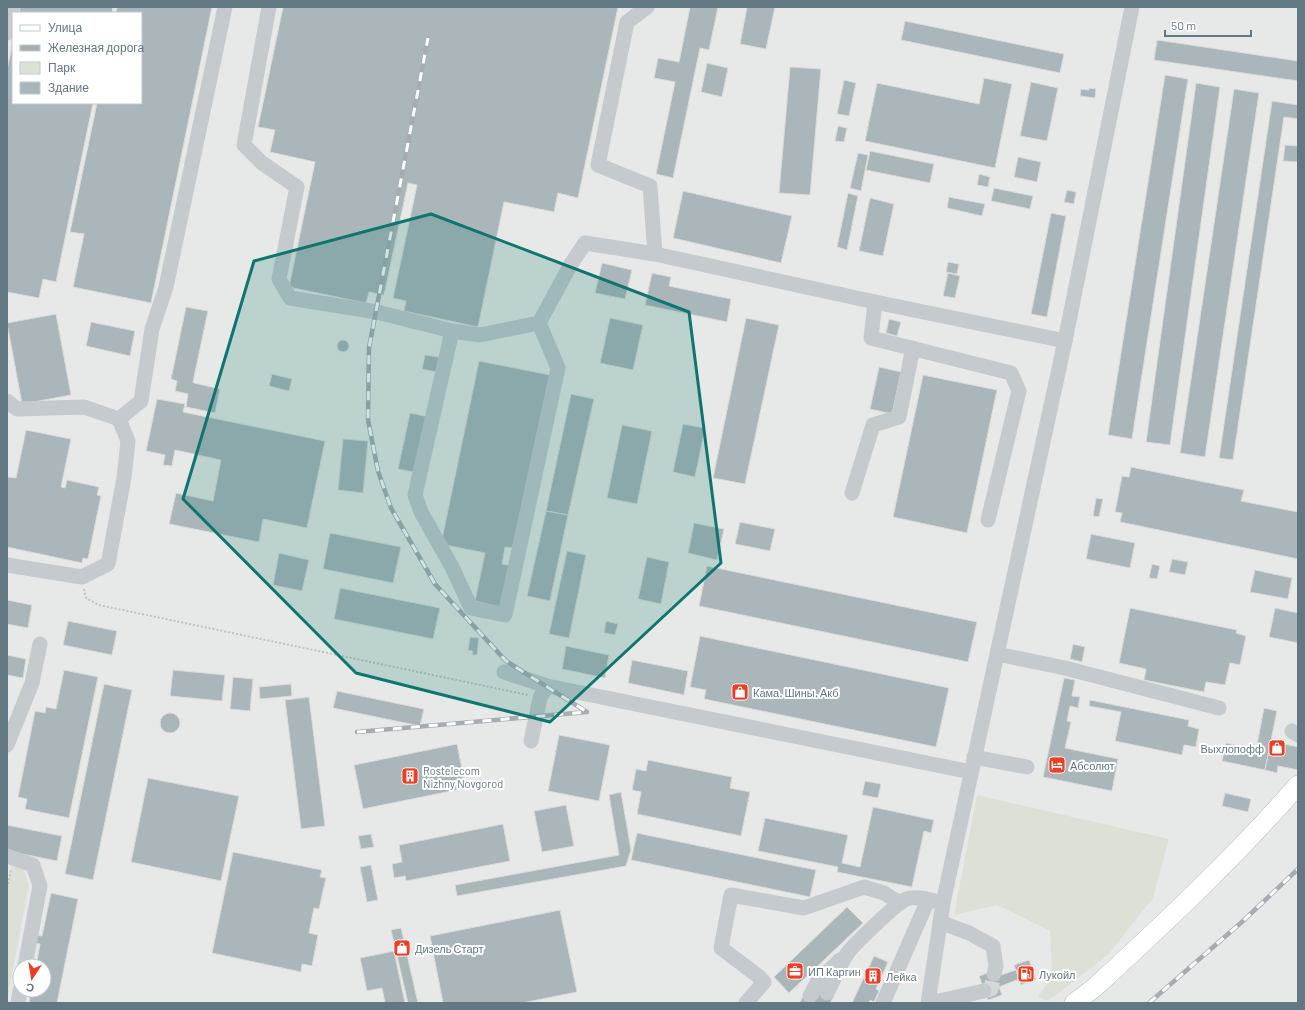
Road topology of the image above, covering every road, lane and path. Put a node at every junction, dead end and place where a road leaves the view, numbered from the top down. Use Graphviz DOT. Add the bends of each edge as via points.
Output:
graph roads {
  1 [pos="12,7"];
  2 [pos="225,7"];
  3 [pos="269,7"];
  4 [pos="647,7"];
  5 [pos="1132,7"];
  6 [pos="7,33"];
  7 [pos="655,254"];
  8 [pos="875,302"];
  9 [pos="539,323"];
  10 [pos="452,331"];
  11 [pos="1064,341"];
  12 [pos="913,348"];
  13 [pos="7,401"];
  14 [pos="119,419"];
  15 [pos="852,492"];
  16 [pos="988,520"];
  17 [pos="7,565"];
  18 [pos="82,577"];
  19 [pos="40,644"];
  20 [pos="997,654"];
  21 [pos="504,672"];
  22 [pos="544,692"];
  23 [pos="1219,708"];
  24 [pos="531,741"];
  25 [pos="7,745"];
  26 [pos="974,757"];
  27 [pos="1027,767"];
  28 [pos="971,772"];
  29 [pos="1298,785"];
  30 [pos="10,857"];
  31 [pos="7,888"];
  32 [pos="928,900"];
  33 [pos="900,903"];
  34 [pos="943,903"];
  35 [pos="940,922"];
  36 [pos="848,953"];
  37 [pos="26,958"];
  38 [pos="994,974"];
  39 [pos="984,990"];
  40 [pos="827,993"];
  41 [pos="810,996"];
  42 [pos="746,1003"];
  43 [pos="883,1003"];
  44 [pos="929,1003"];
  45 [pos="1074,1003"];
  1 -- 6 [label="street"];
  2 -- 14 [label="street" via="166,287 152,329 141,400"];
  3 -- 10 [label="street" via="244,145 262,163 297,187 279,279 290,298 377,312"];
  4 -- 7 [label="street" via="627,22 598,165 650,186"];
  5 -- 11 [label="street"];
  7 -- 8 [label="street"];
  7 -- 9 [label="street" via="585,243"];
  8 -- 11 [label="street"];
  8 -- 12 [label="street" via="871,338"];
  9 -- 10 [label="street" via="480,335"];
  9 -- 10 [label="street" via="558,368 505,615 471,608 452,567 421,512 415,494"];
  11 -- 20 [label="street"];
  12 -- 15 [label="street" via="899,417 873,425"];
  12 -- 16 [label="street" via="1011,373 1018,391"];
  13 -- 14 [label="street" via="17,409 84,408"];
  14 -- 18 [label="street" via="128,441 108,564"];
  17 -- 18 [label="street"];
  18 -- 22 [label="path" via="86,598 99,604"];
  19 -- 25 [label="street" via="32,683"];
  20 -- 23 [label="street" via="1065,668"];
  20 -- 26 [label="street"];
  21 -- 22 [label="street"];
  22 -- 24 [label="street"];
  22 -- 28 [label="street"];
  26 -- 27 [label="street"];
  26 -- 28 [label="street"];
  28 -- 34 [label="street"];
  29 -- 45 [label="main road" via="1204,884 1094,988"];
  30 -- 31 [label="path"];
  30 -- 37 [label="street" via="33,865 40,886"];
  32 -- 33 [label="street" via="907,899"];
  32 -- 34 [label="street"];
  32 -- 43 [label="street"];
  33 -- 36 [label="street"];
  33 -- 42 [label="street" via="884,893 864,887 804,908 731,895 721,948 764,982"];
  34 -- 35 [label="street"];
  35 -- 38 [label="street" via="993,946 996,966"];
  35 -- 44 [label="street"];
  36 -- 40 [label="street"];
  36 -- 41 [label="street" via="818,980"];
  39 -- 44 [label="street"];
}
